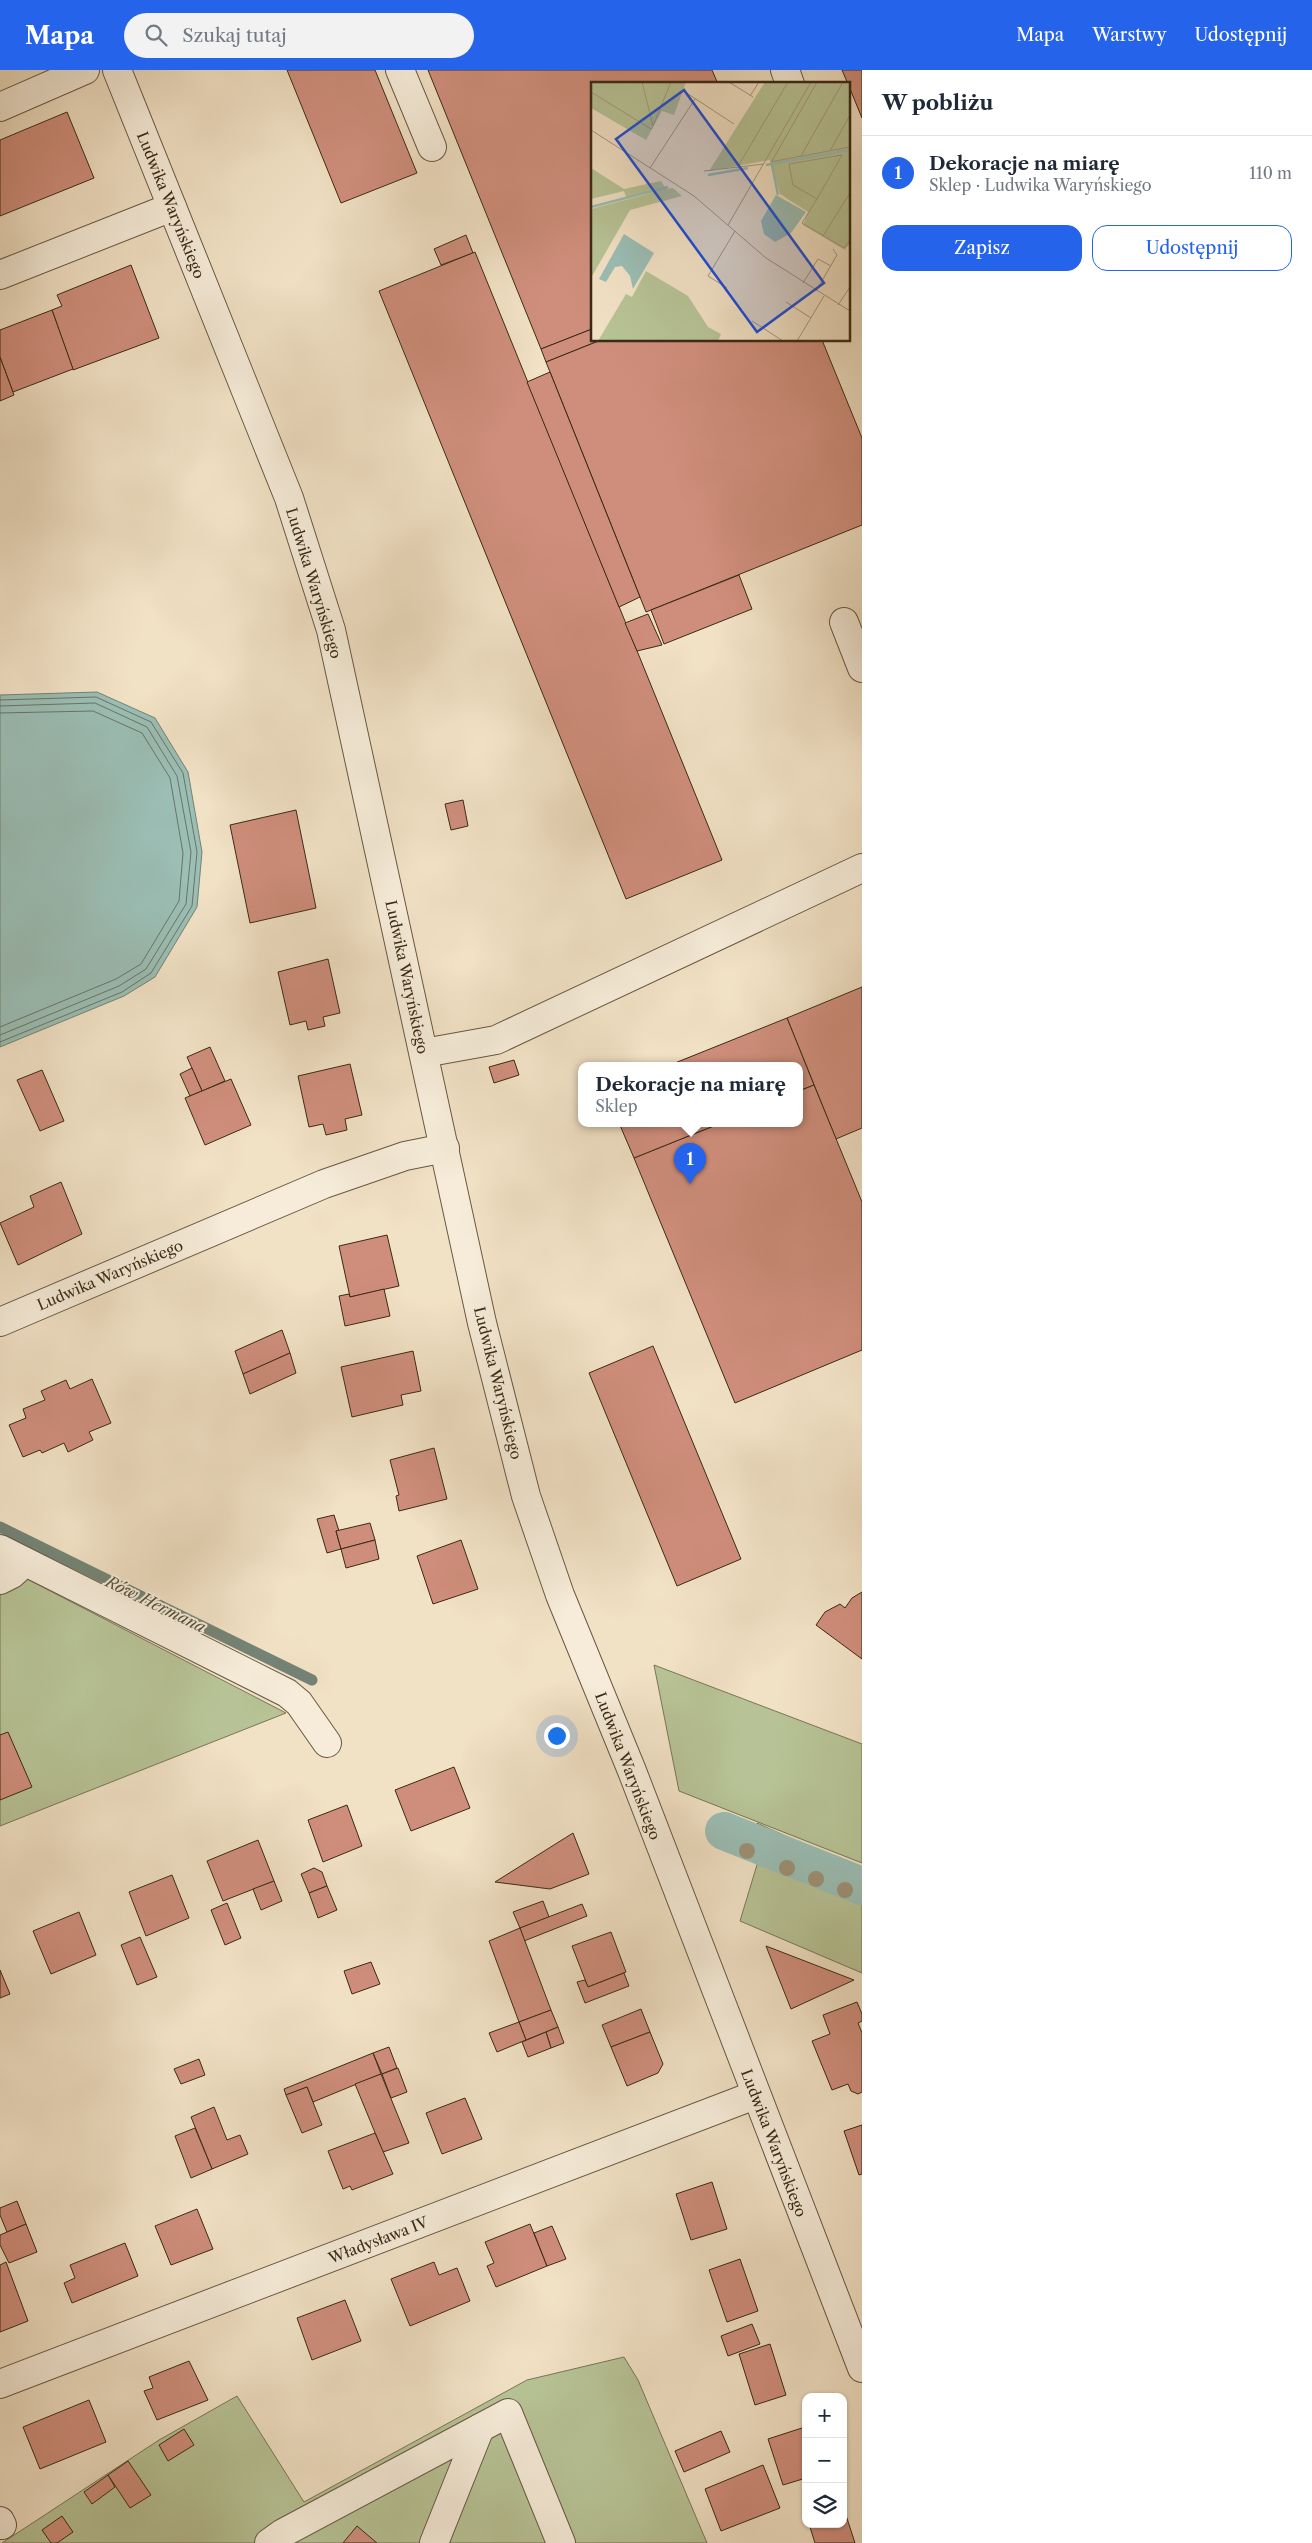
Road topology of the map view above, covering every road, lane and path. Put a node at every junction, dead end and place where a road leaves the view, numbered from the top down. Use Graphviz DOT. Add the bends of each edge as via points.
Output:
graph roads {
  1 [pos="85,70"];
  2 [pos="117,70"];
  3 [pos="400,70"];
  4 [pos="785,70"];
  5 [pos="789,82"];
  6 [pos="0,107"];
  7 [pos="432,147"];
  8 [pos="172,207"];
  9 [pos="0,275"];
  10 [pos="844,622"];
  11 [pos="862,668"];
  12 [pos="862,868"];
  13 [pos="424,1053"];
  14 [pos="445,1148"];
  15 [pos="0,1322"];
  16 [pos="0,1549"];
  17 [pos="25,1562"];
  18 [pos="0,1580"];
  19 [pos="327,1743"];
  20 [pos="755,2095"];
  21 [pos="862,2368"];
  22 [pos="0,2384"];
  23 [pos="480,2428"];
  24 [pos="269,2543"];
  25 [pos="434,2543"];
  26 [pos="561,2543"];
  1 -- 6 [label="street"];
  2 -- 8 [label="street, Ludwika Waryńskiego"];
  3 -- 7 [label="street"];
  4 -- 5 [label="street"];
  8 -- 9 [label="street"];
  8 -- 13 [label="street, Ludwika Waryńskiego" via="289,498 331,630"];
  10 -- 11 [label="street"];
  12 -- 13 [label="street" via="496,1040"];
  13 -- 14 [label="street, Ludwika Waryńskiego"];
  14 -- 15 [label="street, Ludwika Waryńskiego" via="405,1156 324,1184"];
  14 -- 20 [label="street, Ludwika Waryńskiego" via="482,1323 526,1496 560,1595 632,1771"];
  16 -- 17 [label="street"];
  17 -- 18 [label="street"];
  17 -- 19 [label="street" via="287,1692 299,1703"];
  20 -- 21 [label="street, Ludwika Waryńskiego"];
  20 -- 22 [label="street, Władysława IV"];
  23 -- 24 [label="street"];
  23 -- 25 [label="street"];
  23 -- 26 [label="street" via="508,2413"];
}
